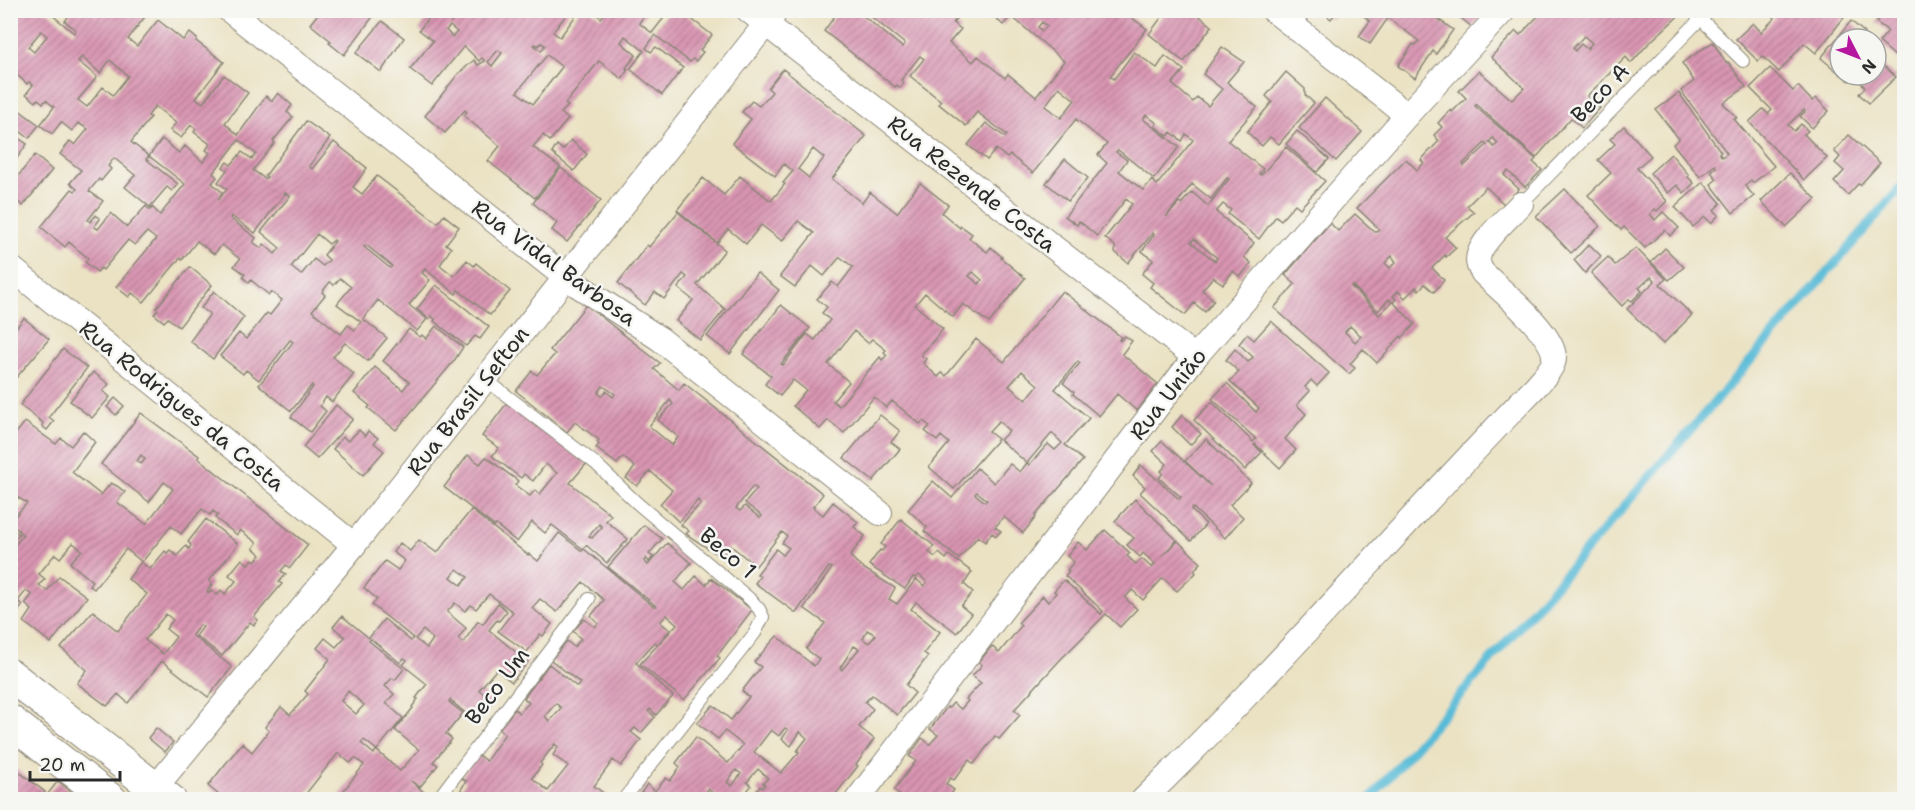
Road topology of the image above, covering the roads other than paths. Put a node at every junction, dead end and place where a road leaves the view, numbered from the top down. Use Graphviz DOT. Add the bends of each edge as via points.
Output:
graph roads {
  1 [pos="229,10"];
  2 [pos="1273,10"];
  3 [pos="1504,10"];
  4 [pos="764,15"];
  5 [pos="1705,15"];
  6 [pos="1743,62"];
  7 [pos="1407,115"];
  8 [pos="1521,204"];
  9 [pos="10,267"];
  10 [pos="565,277"];
  11 [pos="1196,357"];
  12 [pos="485,379"];
  13 [pos="880,513"];
  14 [pos="354,545"];
  15 [pos="589,599"];
  16 [pos="10,675"];
  17 [pos="10,721"];
  18 [pos="162,794"];
  19 [pos="111,800"];
  20 [pos="438,800"];
  21 [pos="623,800"];
  22 [pos="857,800"];
  23 [pos="1143,800"];
  1 -- 10 [label="street, Rua Vidal Barbosa"];
  2 -- 7 [label="street"];
  3 -- 7 [label="street, Rua União"];
  4 -- 10 [label="street, Rua Brasil Sefton"];
  4 -- 11 [label="street, Rua Rezende Costa"];
  5 -- 6 [label="lane"];
  5 -- 8 [label="lane, Beco A"];
  7 -- 11 [label="street, Rua União"];
  8 -- 23 [label="street" via="1485,243 1479,252 1478,266 1551,343 1554,359 1548,371 1326,613"];
  9 -- 14 [label="street, Rua Rodrigues da Costa"];
  10 -- 12 [label="street, Rua Brasil Sefton"];
  10 -- 13 [label="street, Rua Vidal Barbosa" via="660,339"];
  11 -- 22 [label="street, Rua União"];
  12 -- 14 [label="street, Rua Brasil Sefton"];
  12 -- 21 [label="lane, Beco 1" via="595,463 751,600 763,617 755,633"];
  14 -- 18 [label="street, Rua Brasil Sefton"];
  15 -- 20 [label="lane, Beco Um"];
  16 -- 18 [label="street"];
  17 -- 19 [label="street"];
}
